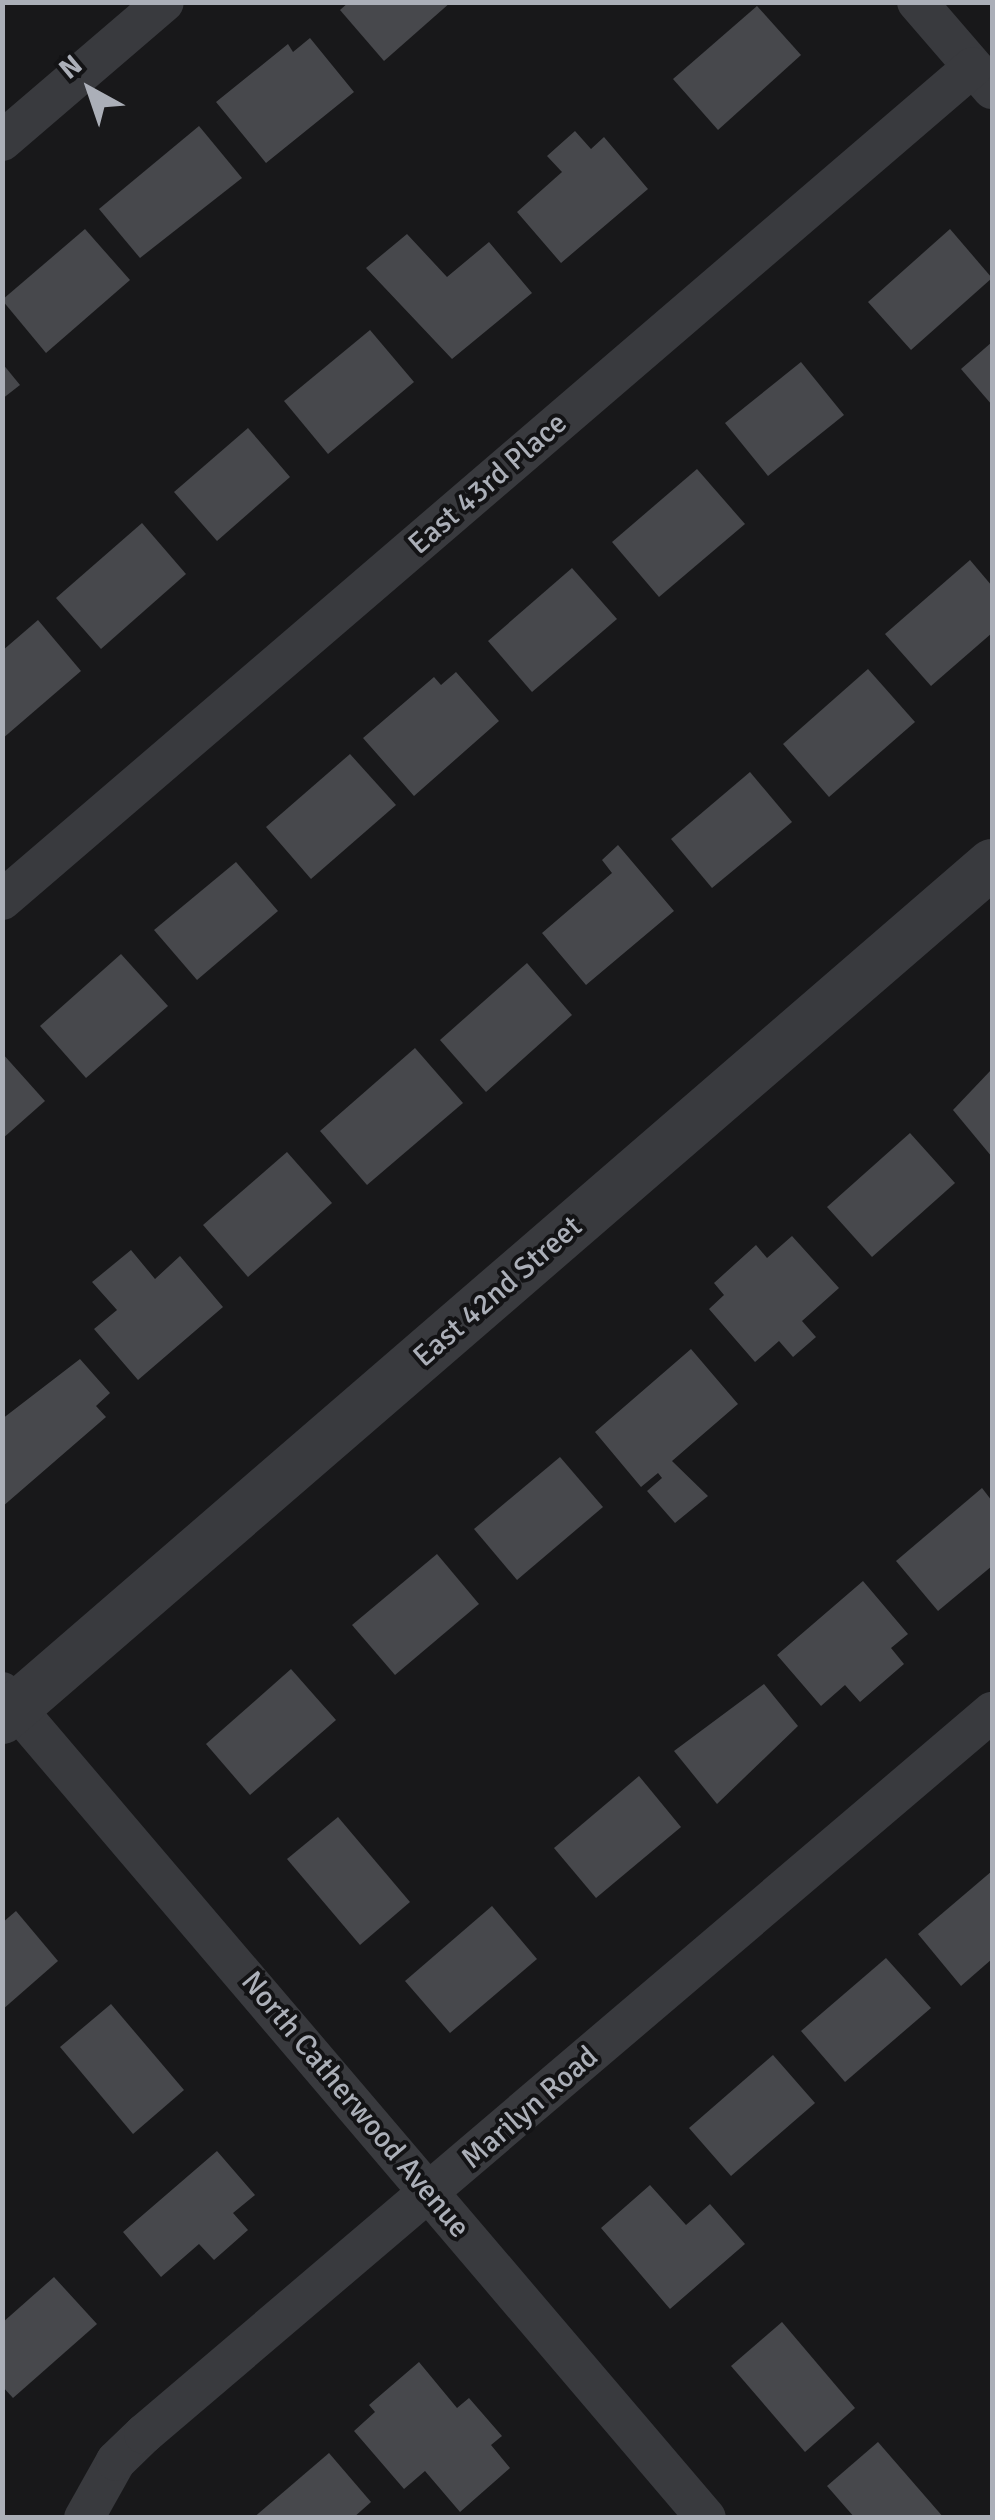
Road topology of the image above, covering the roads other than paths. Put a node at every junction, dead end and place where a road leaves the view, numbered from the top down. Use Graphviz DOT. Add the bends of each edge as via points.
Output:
graph roads {
  1 [pos="164,2"];
  2 [pos="917,2"];
  3 [pos="983,78"];
  4 [pos="2,141"];
  5 [pos="992,864"];
  6 [pos="2,900"];
  7 [pos="7,1706"];
  8 [pos="992,1712"];
  9 [pos="430,2193"];
  10 [pos="84,2518"];
  11 [pos="706,2518"];
  1 -- 4 [label="street"];
  2 -- 3 [label="street"];
  3 -- 6 [label="street, East 43rd Place"];
  5 -- 7 [label="street, East 42nd Street"];
  7 -- 9 [label="street, North Catherwood Avenue"];
  8 -- 9 [label="street, Marilyn Road"];
  9 -- 10 [label="street, Marilyn Road" via="144,2434 116,2462"];
  9 -- 11 [label="street, North Catherwood Avenue"];
}
